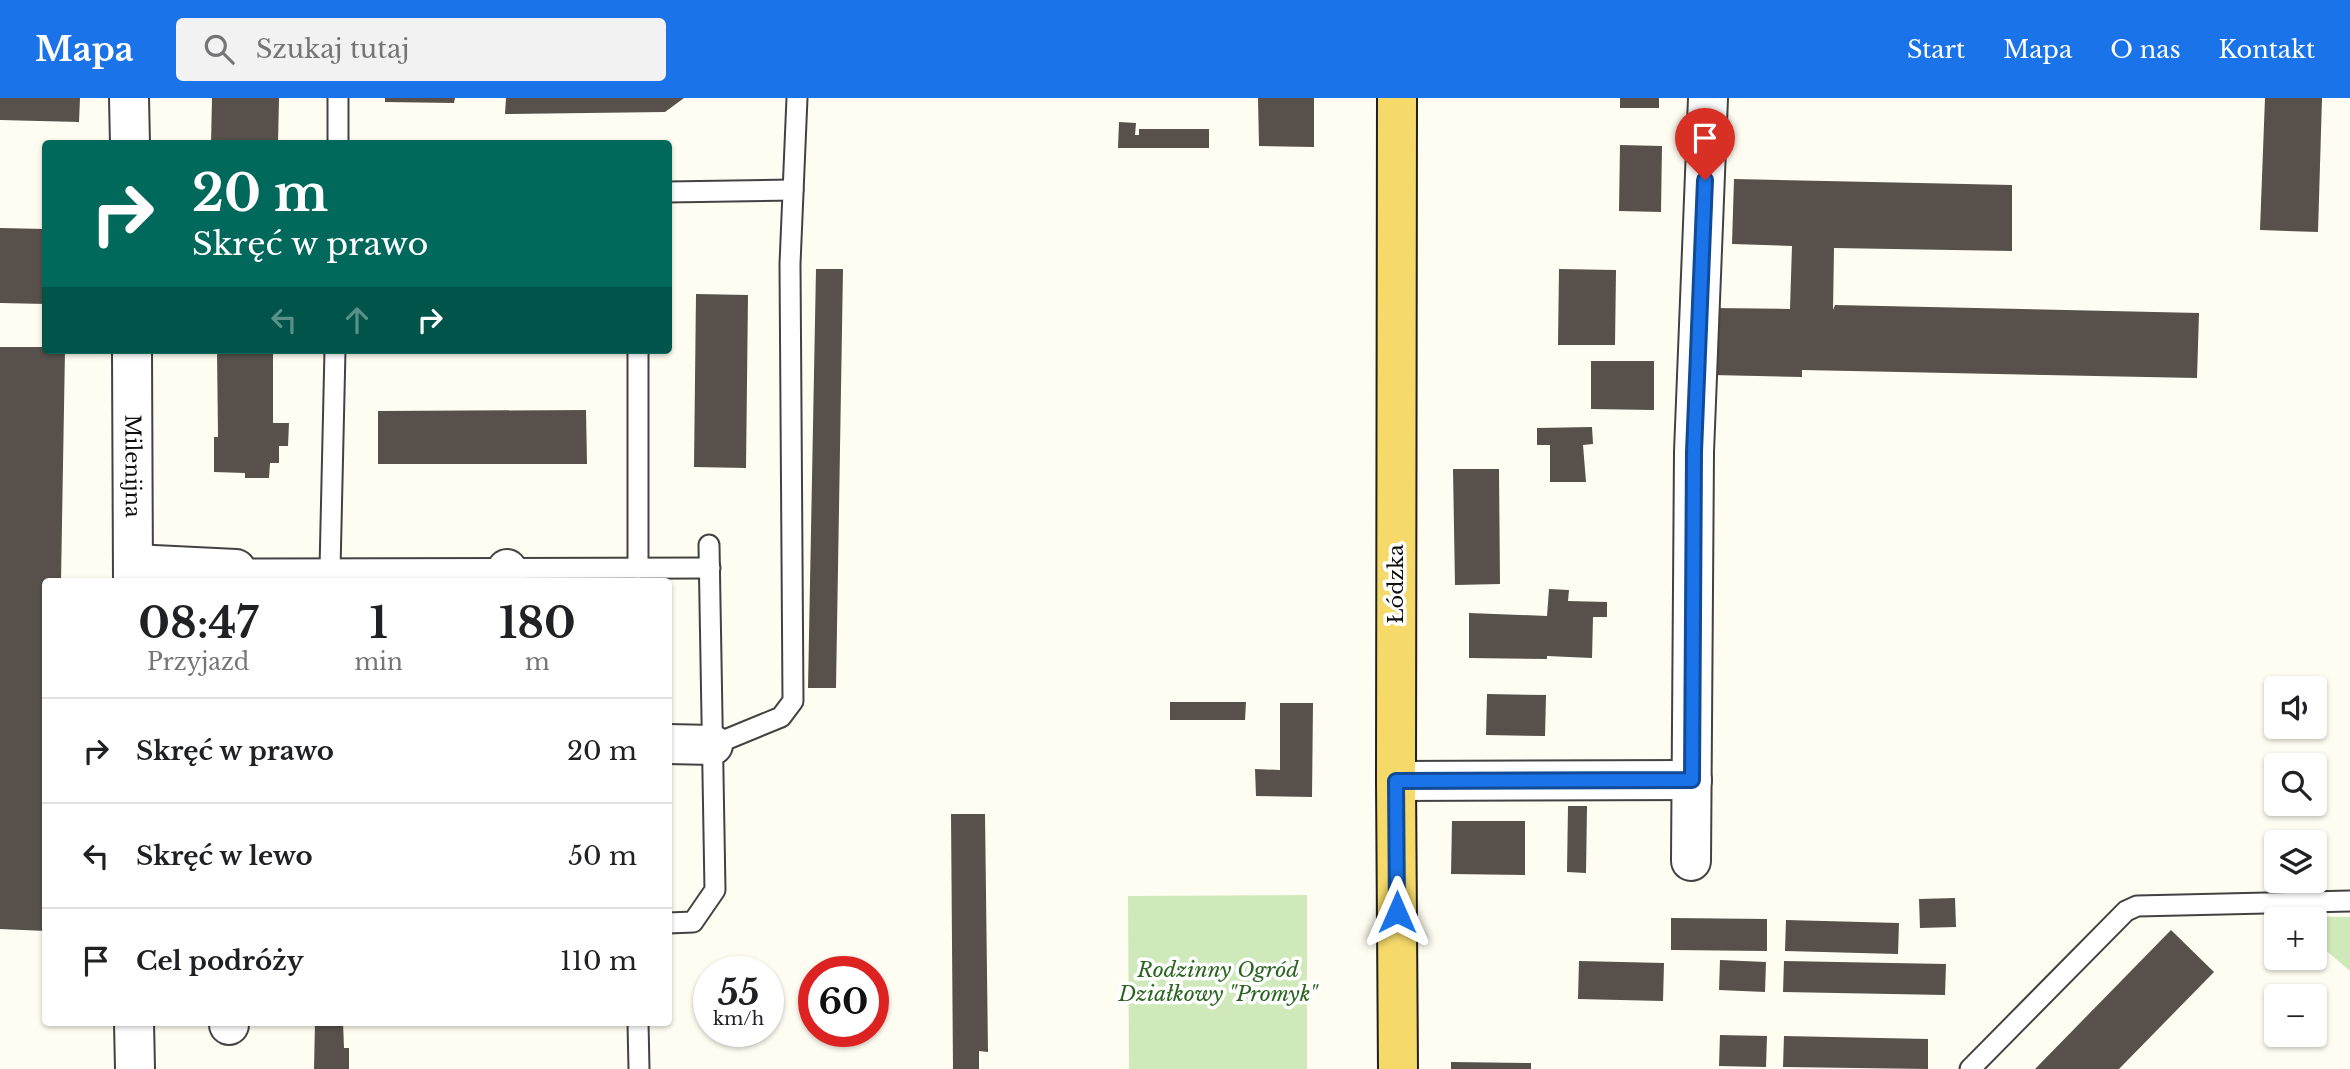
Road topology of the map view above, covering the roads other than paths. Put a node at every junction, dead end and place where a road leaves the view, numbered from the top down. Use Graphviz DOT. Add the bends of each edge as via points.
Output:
graph roads {
  1 [pos="130,98"];
  2 [pos="338,98"];
  3 [pos="797,98"];
  4 [pos="1396,98"];
  5 [pos="1708,98"];
  6 [pos="130,140"];
  7 [pos="338,140"];
  8 [pos="793,190"];
  9 [pos="672,192"];
  10 [pos="132,354"];
  11 [pos="335,354"];
  12 [pos="638,354"];
  13 [pos="709,545"];
  14 [pos="638,568"];
  15 [pos="710,568"];
  16 [pos="330,569"];
  17 [pos="133,572"];
  18 [pos="236,575"];
  19 [pos="507,575"];
  20 [pos="672,744"];
  21 [pos="713,745"];
  22 [pos="1692,780"];
  23 [pos="1396,781"];
  24 [pos="1691,861"];
  25 [pos="2350,901"];
  26 [pos="672,923"];
  27 [pos="135,1026"];
  28 [pos="638,1026"];
  29 [pos="135,1069"];
  30 [pos="639,1069"];
  31 [pos="1398,1069"];
  32 [pos="1970,1069"];
  1 -- 6 [label="street"];
  2 -- 7 [label="lane"];
  3 -- 8 [label="lane"];
  4 -- 23 [label="main road, Łódzka"];
  5 -- 22 [label="street" via="1694,452"];
  8 -- 9 [label="lane"];
  8 -- 21 [label="lane" via="793,701 781,717"];
  10 -- 17 [label="street, Milenijna"];
  11 -- 16 [label="lane"];
  12 -- 14 [label="lane"];
  13 -- 15 [label="lane"];
  14 -- 15 [label="lane"];
  14 -- 19 [label="lane"];
  15 -- 21 [label="lane"];
  16 -- 18 [label="lane"];
  16 -- 19 [label="lane"];
  17 -- 18 [label="street"];
  20 -- 21 [label="street"];
  21 -- 26 [label="lane" via="715,890 693,922"];
  22 -- 23 [label="street"];
  22 -- 24 [label="street"];
  23 -- 31 [label="main road, Łódzka"];
  25 -- 32 [label="lane" via="2137,906 2126,911"];
  27 -- 29 [label="street"];
  28 -- 30 [label="lane"];
}
